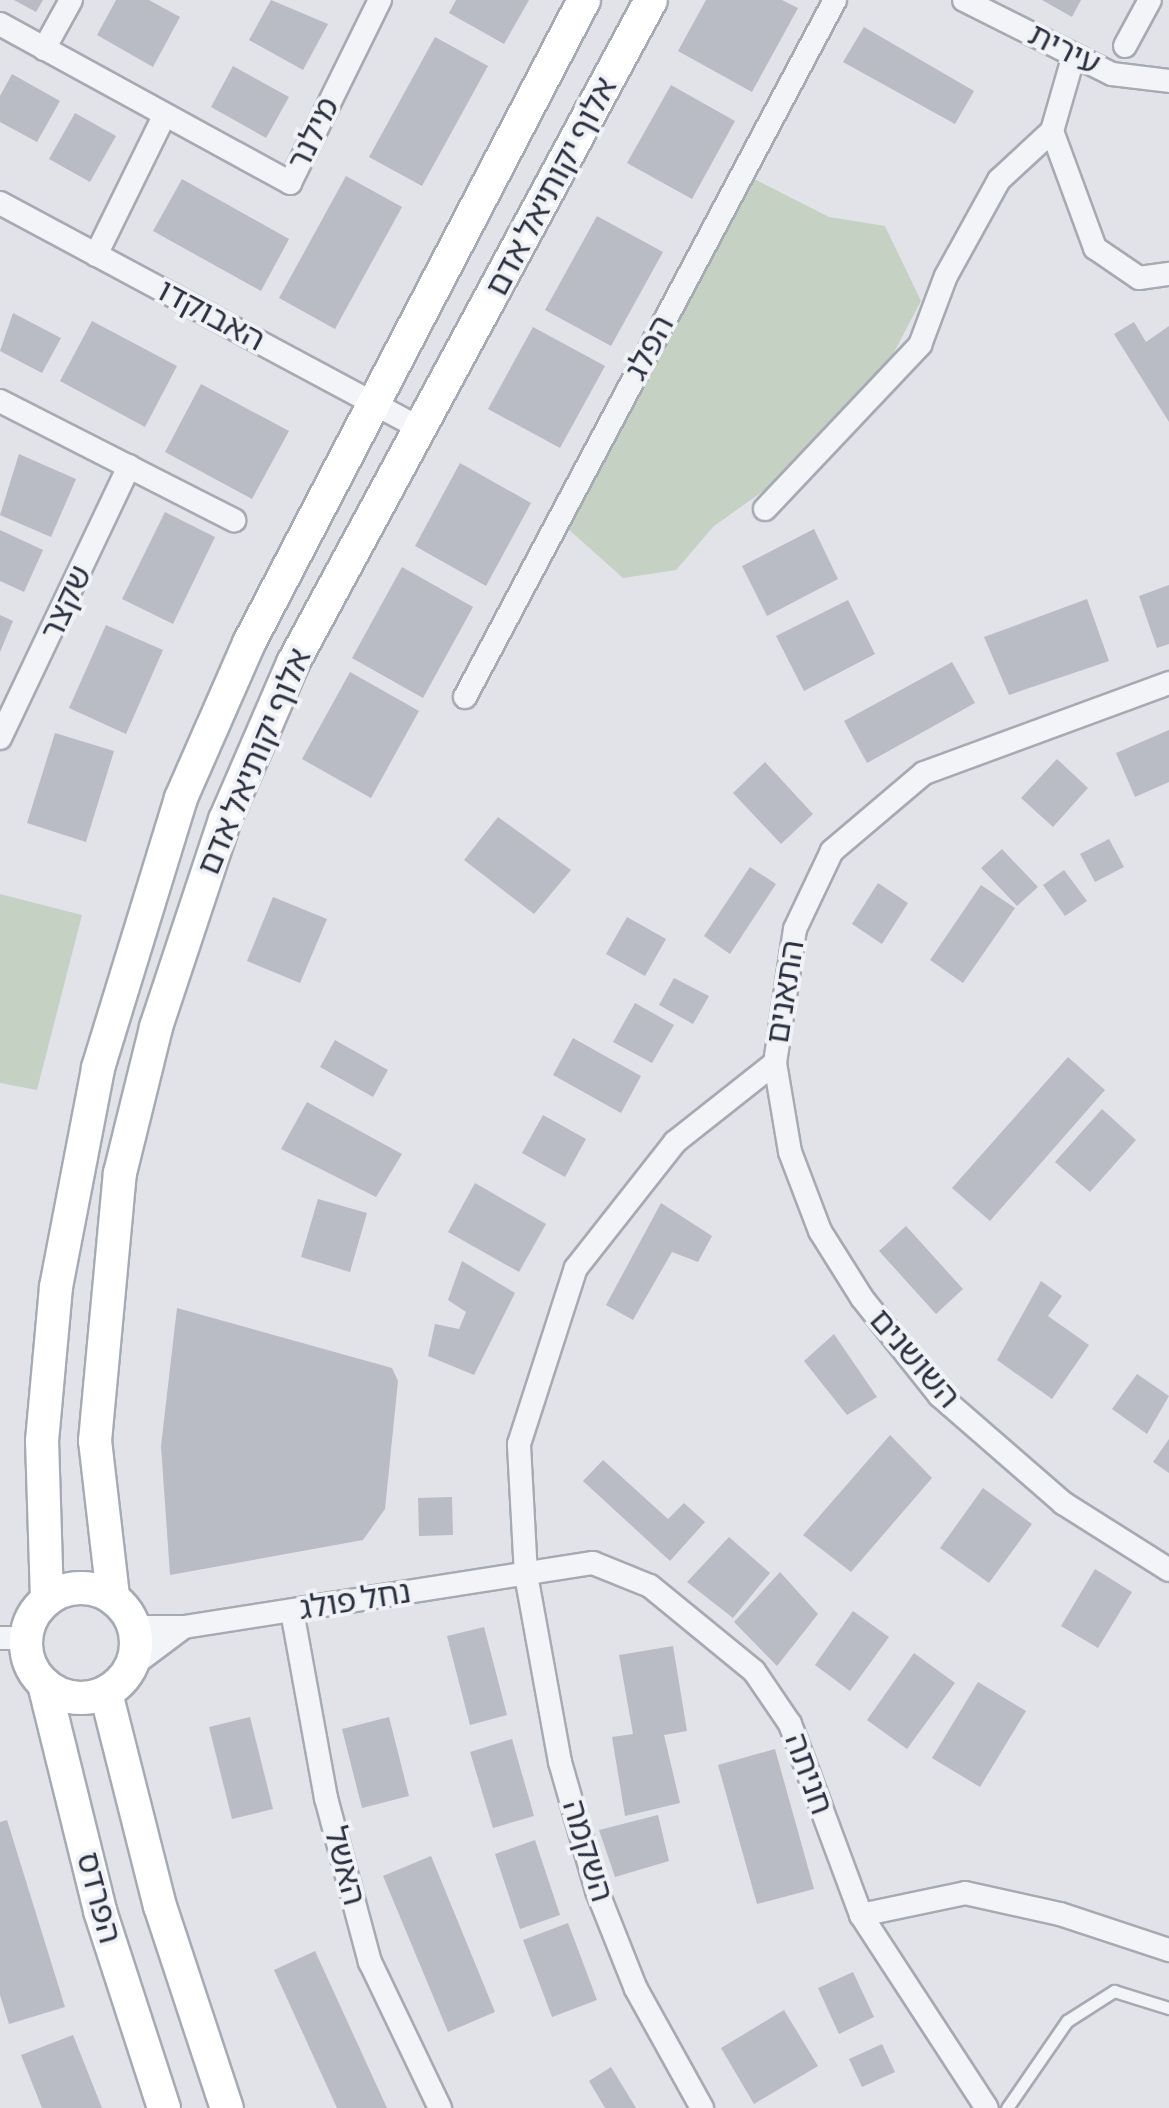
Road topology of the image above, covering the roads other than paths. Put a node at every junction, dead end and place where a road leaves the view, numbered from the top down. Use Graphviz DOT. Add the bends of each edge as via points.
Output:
graph roads {
  1 [pos="71,0"];
  2 [pos="380,0"];
  3 [pos="584,0"];
  4 [pos="651,0"];
  5 [pos="835,0"];
  6 [pos="964,0"];
  7 [pos="1150,0"];
  8 [pos="0,24"];
  9 [pos="1125,46"];
  10 [pos="44,49"];
  11 [pos="1074,55"];
  12 [pos="1169,81"];
  13 [pos="164,116"];
  14 [pos="1052,131"];
  15 [pos="0,203"];
  16 [pos="96,255"];
  17 [pos="1169,274"];
  18 [pos="0,401"];
  19 [pos="374,403"];
  20 [pos="423,430"];
  21 [pos="129,466"];
  22 [pos="765,509"];
  23 [pos="234,520"];
  24 [pos="1169,683"];
  25 [pos="465,697"];
  26 [pos="0,738"];
  27 [pos="775,1063"];
  28 [pos="1169,1570"];
  29 [pos="526,1575"];
  30 [pos="113,1596"];
  31 [pos="47,1599"];
  32 [pos="292,1611"];
  33 [pos="135,1627"];
  34 [pos="184,1627"];
  35 [pos="13,1638"];
  36 [pos="132,1666"];
  37 [pos="44,1684"];
  38 [pos="106,1693"];
  39 [pos="861,1915"];
  40 [pos="1169,1950"];
  41 [pos="1169,2008"];
  42 [pos="164,2108"];
  43 [pos="227,2108"];
  44 [pos="440,2108"];
  45 [pos="702,2108"];
  46 [pos="987,2108"];
  47 [pos="1007,2108"];
  1 -- 10 [label="street"];
  2 -- 13 [label="street, מילנר" via="290,183"];
  3 -- 19 [label="street, אלוף יקותיאל אדם"];
  4 -- 20 [label="street, אלוף יקותיאל אדם"];
  5 -- 25 [label="street, הפלג"];
  6 -- 11 [label="street, עירית"];
  7 -- 9 [label="street"];
  8 -- 10 [label="street, מילנר"];
  10 -- 13 [label="street, מילנר"];
  11 -- 12 [label="street, עירית" via="1112,74"];
  11 -- 14 [label="street"];
  13 -- 16 [label="street"];
  14 -- 17 [label="street" via="1095,248 1139,278"];
  14 -- 22 [label="street" via="999,180 946,276 920,345"];
  15 -- 16 [label="street, האבוקדו"];
  16 -- 19 [label="street, האבוקדו"];
  18 -- 21 [label="street"];
  19 -- 20 [label="street, האבוקדו"];
  19 -- 31 [label="street, אלוף יקותיאל אדם" via="249,643 181,798 113,1011 56,1287 42,1441"];
  20 -- 30 [label="street, אלוף יקותיאל אדם" via="293,663 225,820 156,1027 120,1173 104,1295 95,1441"];
  21 -- 23 [label="street"];
  21 -- 26 [label="street, שקצר"];
  24 -- 27 [label="street, התאנים" via="924,773 832,851 795,929"];
  27 -- 28 [label="street, השושנים" via="790,1152 820,1231 862,1298 940,1396 1063,1503"];
  27 -- 29 [label="street, התאנים" via="675,1142 576,1268 519,1444"];
  29 -- 32 [label="street, נחל פולג"];
  29 -- 39 [label="street, חניתה" via="593,1563 650,1586 754,1671 790,1724"];
  29 -- 45 [label="street, השקמה" via="560,1762 597,1891 636,1989"];
  30 -- 31 [label="street" via="88,1587"];
  30 -- 33 [label="street"];
  31 -- 35 [label="street"];
  32 -- 34 [label="street, נחל פולג"];
  32 -- 44 [label="street, האשל" via="326,1798 370,1962"];
  33 -- 34 [label="street, נחל פולג"];
  33 -- 36 [label="street"];
  34 -- 36 [label="street, נחל פולג"];
  35 -- 37 [label="street"];
  36 -- 38 [label="street"];
  37 -- 38 [label="street" via="71,1698"];
  37 -- 42 [label="street, הפרדס" via="100,1911"];
  38 -- 43 [label="street, הפרדס" via="160,1906"];
  39 -- 40 [label="street" via="965,1893 1060,1914"];
  39 -- 46 [label="street, חניתה"];
  41 -- 47 [label="lane" via="1114,1991 1067,2021"];
}
